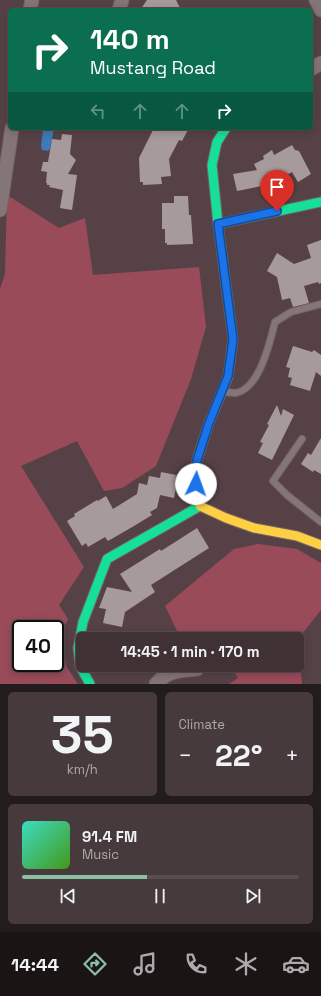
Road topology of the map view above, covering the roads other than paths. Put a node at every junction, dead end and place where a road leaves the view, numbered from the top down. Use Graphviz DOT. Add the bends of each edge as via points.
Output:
graph roads {
  1 [pos="316,0"];
  2 [pos="321,10"];
  3 [pos="12,130"];
  4 [pos="225,130"];
  5 [pos="321,202"];
  6 [pos="0,210"];
  7 [pos="218,224"];
  8 [pos="321,304"];
  9 [pos="222,392"];
  10 [pos="302,439"];
  11 [pos="200,506"];
  12 [pos="321,522"];
  13 [pos="321,545"];
  14 [pos="170,672"];
  15 [pos="90,684"];
  16 [pos="156,684"];
  1 -- 2 [label="street"];
  3 -- 6 [label="street"];
  4 -- 7 [label="street" via="217,142 212,165"];
  5 -- 7 [label="street"];
  7 -- 9 [label="street" via="233,339 228,376"];
  8 -- 9 [label="lane" via="291,312 275,322 264,363 248,387 236,393"];
  9 -- 11 [label="street" via="197,460 196,484"];
  10 -- 12 [label="lane" via="273,481"];
  11 -- 13 [label="street" via="254,528 297,536"];
  11 -- 15 [label="street" via="107,559 79,642 78,660 82,673"];
  14 -- 16 [label="street"];
}
